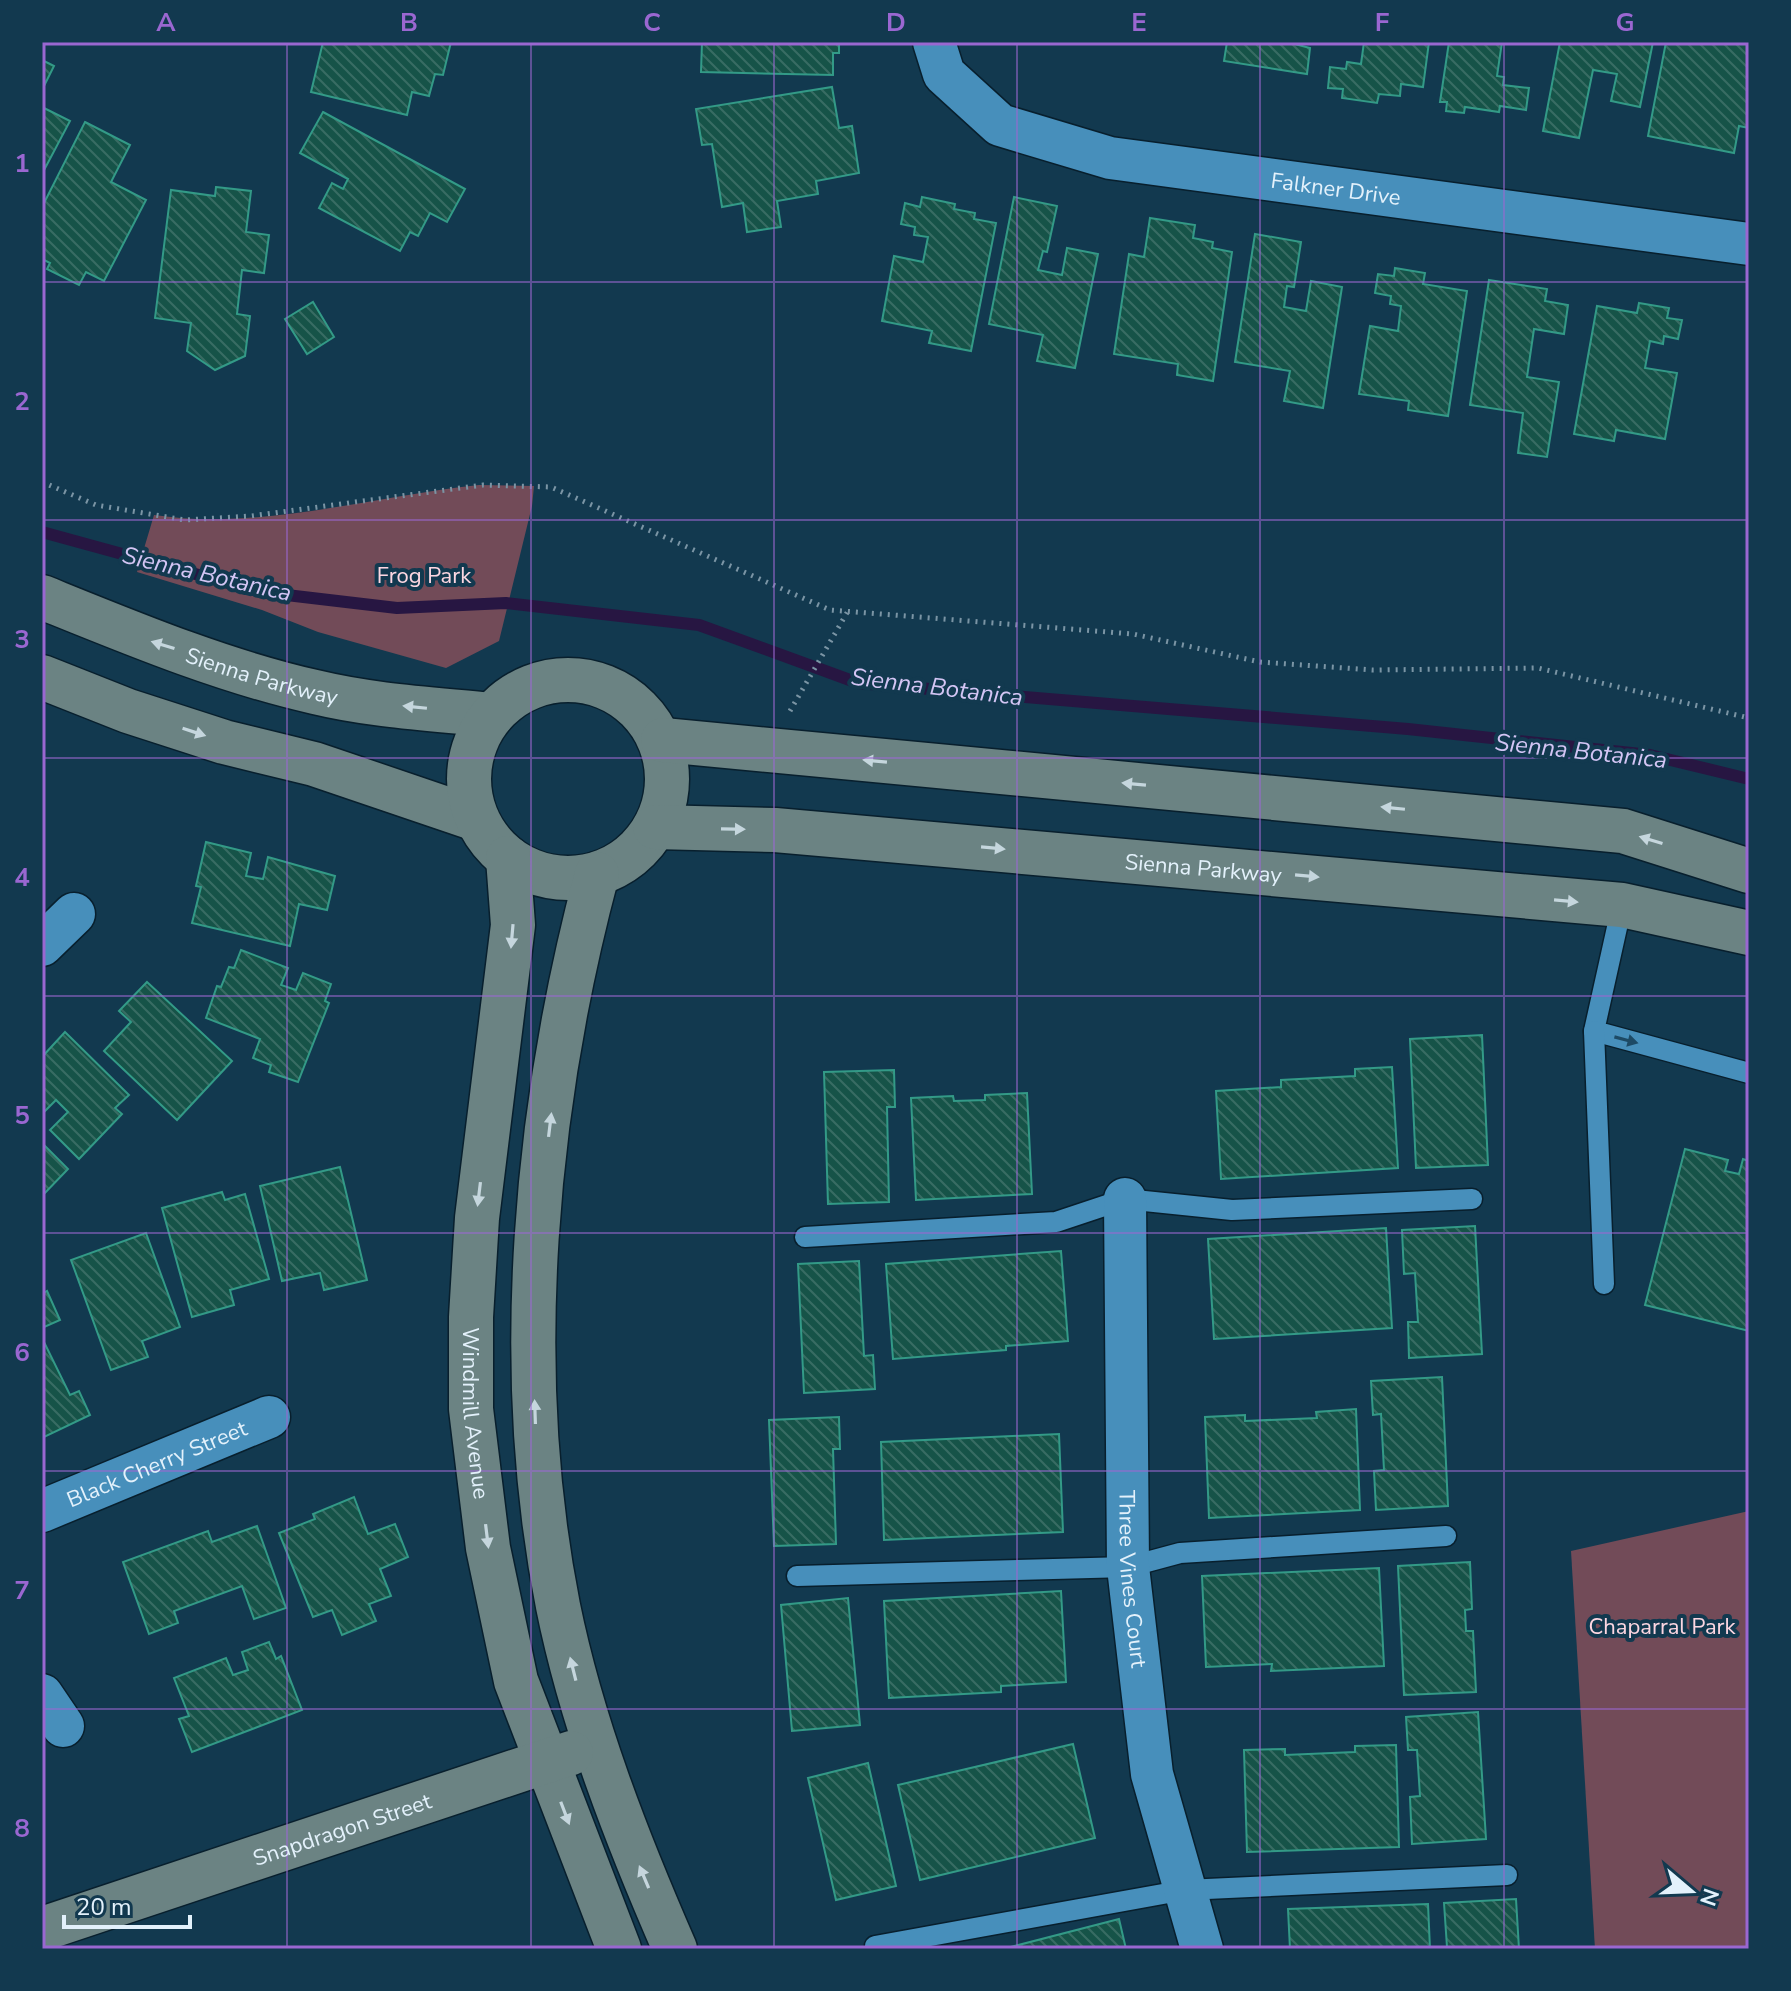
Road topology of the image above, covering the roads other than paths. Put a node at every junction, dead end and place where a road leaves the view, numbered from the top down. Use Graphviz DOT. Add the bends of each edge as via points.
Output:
graph roads {
  1 [pos="939,58"];
  2 [pos="1749,244"];
  3 [pos="42,597"];
  4 [pos="42,677"];
  5 [pos="492,715"];
  6 [pos="663,740"];
  7 [pos="476,819"];
  8 [pos="655,827"];
  9 [pos="508,858"];
  10 [pos="1737,867"];
  11 [pos="597,874"];
  12 [pos="1622,905"];
  13 [pos="74,914"];
  14 [pos="1749,933"];
  15 [pos="42,945"];
  16 [pos="1594,1031"];
  17 [pos="1749,1073"];
  18 [pos="1125,1199"];
  19 [pos="1472,1199"];
  20 [pos="805,1237"];
  21 [pos="1604,1284"];
  22 [pos="269,1417"];
  23 [pos="42,1511"];
  24 [pos="1446,1536"];
  25 [pos="1128,1567"];
  26 [pos="797,1576"];
  27 [pos="596,1744"];
  28 [pos="545,1763"];
  29 [pos="1507,1875"];
  30 [pos="1185,1890"];
  31 [pos="45,1935"];
  32 [pos="875,1946"];
  33 [pos="619,1949"];
  34 [pos="675,1949"];
  35 [pos="1202,1949"];
  1 -- 2 [label="street, Falkner Drive" via="1000,125 1110,158"];
  5 -- 3 [label="main road, Sienna Parkway, one-way" via="315,692 147,640"];
  4 -- 7 [label="main road, one-way" via="128,711 314,764"];
  5 -- 6 [label="main road" via="515,695 543,683 574,680 603,685 630,701"];
  5 -- 7 [label="main road" via="475,744 469,778"];
  6 -- 8 [label="main road" via="667,783"];
  10 -- 6 [label="main road, one-way" via="1623,831"];
  7 -- 9 [label="main road"];
  8 -- 11 [label="main road" via="622,862"];
  8 -- 12 [label="main road, Sienna Parkway, one-way" via="807,832"];
  9 -- 11 [label="main road" via="527,871 550,876"];
  9 -- 28 [label="main road, Windmill Avenue, one-way" via="513,925 477,1218 471,1409 488,1548 516,1681"];
  10 -- 12 [label="main road" via="1689,875"];
  27 -- 11 [label="main road, one-way" via="558,1607 542,1511 533,1313 565,1008"];
  12 -- 14 [label="main road, Sienna Parkway"];
  12 -- 16 [label="lane"];
  13 -- 15 [label="street"];
  16 -- 17 [label="lane, one-way"];
  16 -- 21 [label="lane"];
  18 -- 19 [label="lane" via="1232,1210"];
  18 -- 20 [label="lane" via="1056,1222"];
  18 -- 25 [label="street, Three Vines Court"];
  22 -- 23 [label="street, Black Cherry Street"];
  24 -- 25 [label="lane" via="1180,1553"];
  25 -- 26 [label="lane"];
  25 -- 30 [label="street, Three Vines Court" via="1152,1774"];
  27 -- 28 [label="main road, Snapdragon Street"];
  34 -- 27 [label="main road, one-way" via="635,1857"];
  28 -- 31 [label="main road, Snapdragon Street"];
  28 -- 33 [label="main road, Windmill Avenue, one-way"];
  29 -- 30 [label="lane"];
  30 -- 32 [label="lane"];
  30 -- 35 [label="street, Three Vines Court"];
}
